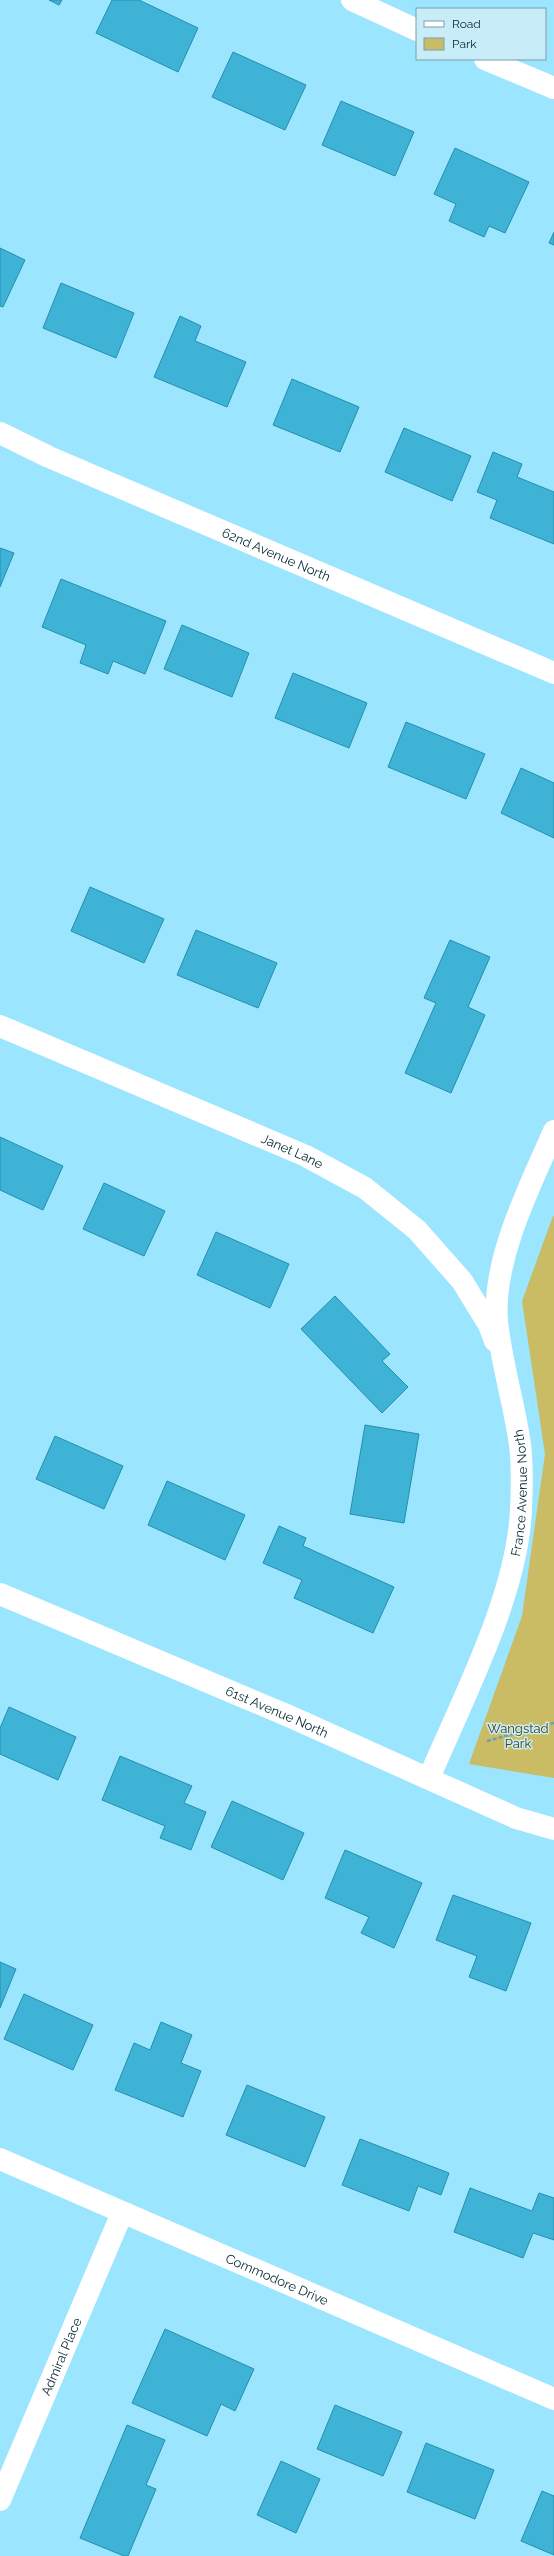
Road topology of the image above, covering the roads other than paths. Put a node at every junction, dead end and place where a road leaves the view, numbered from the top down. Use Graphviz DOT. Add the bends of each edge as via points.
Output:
graph roads {
  1 [pos="352,0"];
  2 [pos="416,30"];
  3 [pos="487,60"];
  4 [pos="554,88"];
  5 [pos="0,433"];
  6 [pos="554,673"];
  7 [pos="0,1026"];
  8 [pos="554,1131"];
  9 [pos="507,1372"];
  10 [pos="0,1594"];
  11 [pos="429,1778"];
  12 [pos="554,1829"];
  13 [pos="0,2159"];
  14 [pos="122,2213"];
  15 [pos="554,2399"];
  16 [pos="0,2500"];
  1 -- 2 [label="street"];
  3 -- 4 [label="street"];
  5 -- 6 [label="street, 62nd Avenue North" via="49,457"];
  7 -- 9 [label="street, Janet Lane" via="306,1156 365,1188 417,1230 462,1281 489,1325"];
  8 -- 9 [label="street, France Avenue North" via="515,1222 501,1270 497,1320"];
  9 -- 11 [label="street, France Avenue North" via="520,1441 521,1503 510,1577 496,1620"];
  10 -- 11 [label="street, 61st Avenue North"];
  11 -- 12 [label="street, 61st Avenue North" via="516,1818"];
  13 -- 14 [label="street, Commodore Drive"];
  14 -- 15 [label="street, Commodore Drive"];
  14 -- 16 [label="street, Admiral Place"];
}
